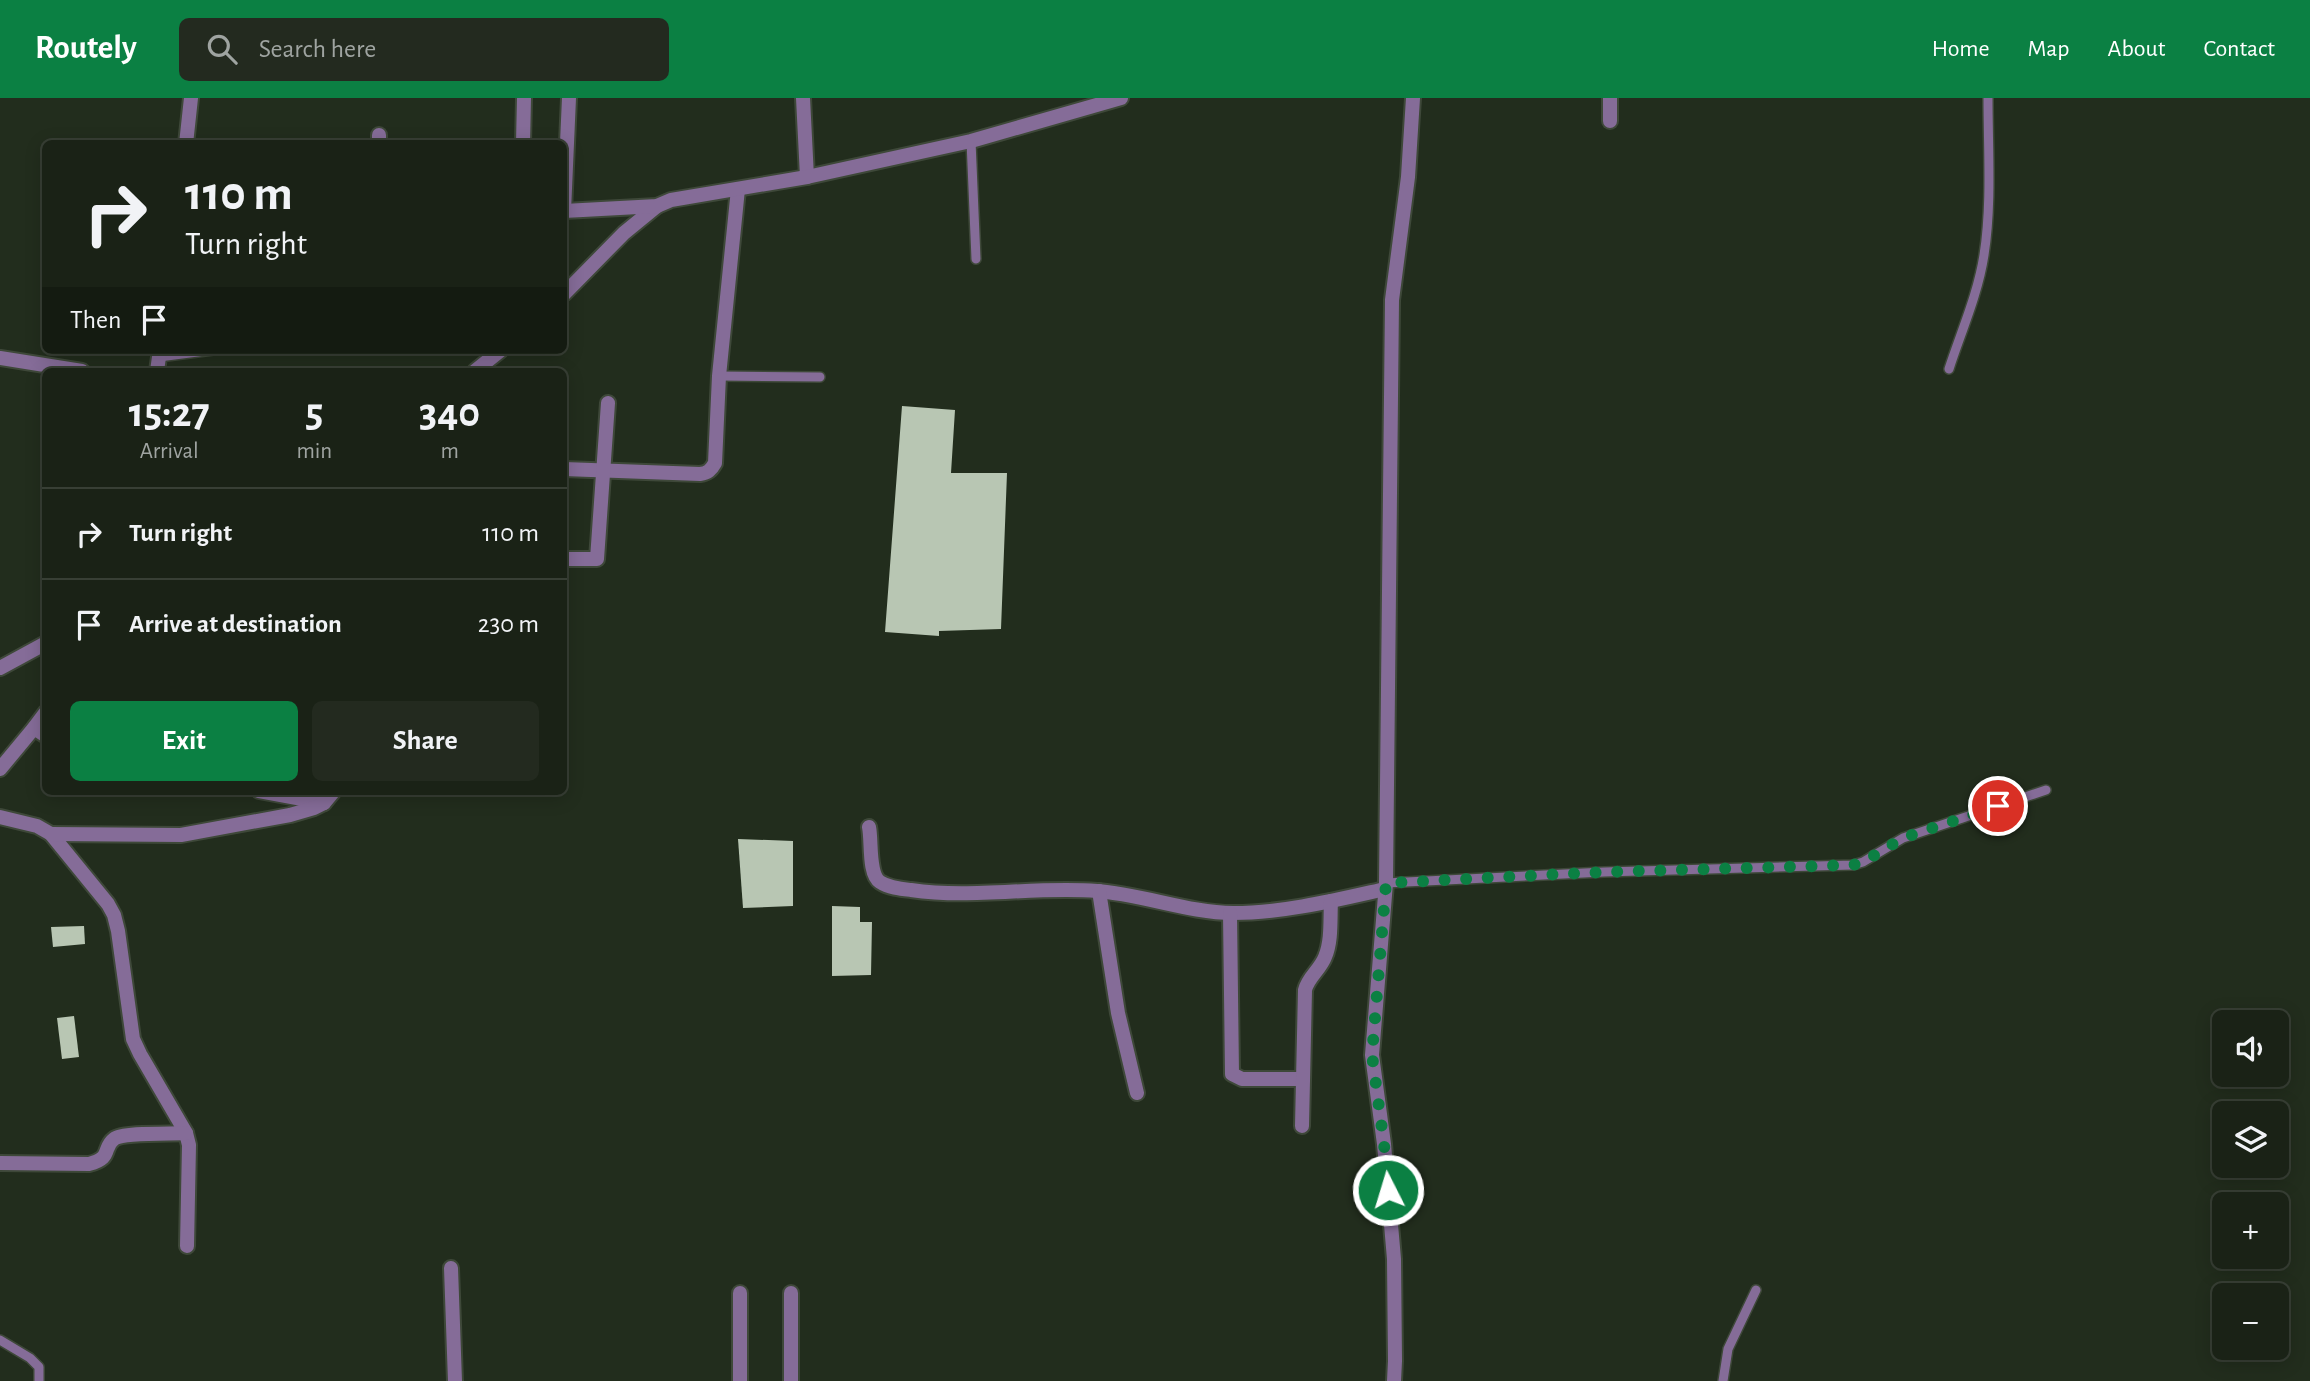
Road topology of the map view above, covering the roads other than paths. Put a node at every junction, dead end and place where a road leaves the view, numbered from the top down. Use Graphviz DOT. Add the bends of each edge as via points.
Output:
graph roads {
  1 [pos="191,98"];
  2 [pos="524,98"];
  3 [pos="569,98"];
  4 [pos="803,98"];
  5 [pos="1121,98"];
  6 [pos="1413,98"];
  7 [pos="1610,98"];
  8 [pos="1988,98"];
  9 [pos="1609,121"];
  10 [pos="186,140"];
  11 [pos="523,140"];
  12 [pos="971,142"];
  13 [pos="567,143"];
  14 [pos="807,177"];
  15 [pos="738,189"];
  16 [pos="657,206"];
  17 [pos="567,211"];
  18 [pos="976,259"];
  19 [pos="567,291"];
  20 [pos="189,354"];
  21 [pos="496,354"];
  22 [pos="0,358"];
  23 [pos="158,359"];
  24 [pos="63,368"];
  25 [pos="479,368"];
  26 [pos="1949,369"];
  27 [pos="719,376"];
  28 [pos="820,377"];
  29 [pos="608,403"];
  30 [pos="567,469"];
  31 [pos="603,470"];
  32 [pos="567,559"];
  33 [pos="42,645"];
  34 [pos="0,668"];
  35 [pos="40,732"];
  36 [pos="0,769"];
  37 [pos="2046,790"];
  38 [pos="281,795"];
  39 [pos="331,795"];
  40 [pos="324,803"];
  41 [pos="0,817"];
  42 [pos="869,827"];
  43 [pos="51,834"];
  44 [pos="1385,886"];
  45 [pos="1100,891"];
  46 [pos="1331,901"];
  47 [pos="1230,913"];
  48 [pos="1303,1079"];
  49 [pos="1137,1093"];
  50 [pos="1302,1126"];
  51 [pos="186,1133"];
  52 [pos="0,1163"];
  53 [pos="187,1246"];
  54 [pos="452,1268"];
  55 [pos="1756,1290"];
  56 [pos="740,1293"];
  57 [pos="791,1293"];
  58 [pos="0,1340"];
  59 [pos="39,1381"];
  60 [pos="454,1381"];
  61 [pos="740,1381"];
  62 [pos="791,1381"];
  63 [pos="1394,1381"];
  64 [pos="1723,1381"];
  1 -- 10 [label="street"];
  2 -- 11 [label="street"];
  3 -- 13 [label="street"];
  4 -- 14 [label="street"];
  5 -- 12 [label="street"];
  6 -- 44 [label="street" via="1392,300"];
  7 -- 9 [label="street"];
  8 -- 26 [label="lane" via="1984,255"];
  12 -- 14 [label="street"];
  12 -- 18 [label="lane"];
  14 -- 15 [label="street"];
  15 -- 16 [label="street"];
  15 -- 27 [label="street"];
  16 -- 17 [label="street"];
  16 -- 19 [label="street"];
  20 -- 23 [label="lane"];
  21 -- 25 [label="street"];
  22 -- 24 [label="street"];
  27 -- 28 [label="lane"];
  27 -- 31 [label="street" via="712,469 700,474"];
  29 -- 31 [label="street"];
  30 -- 31 [label="street"];
  31 -- 32 [label="street" via="597,559"];
  33 -- 34 [label="street"];
  35 -- 36 [label="street"];
  37 -- 44 [label="lane" via="1903,838 1853,865 1604,872"];
  38 -- 40 [label="street"];
  39 -- 40 [label="street"];
  40 -- 43 [label="street" via="290,815 181,835"];
  41 -- 43 [label="street"];
  42 -- 45 [label="street" via="875,877 895,888 976,894"];
  43 -- 51 [label="street" via="114,915 133,1039"];
  44 -- 46 [label="street"];
  44 -- 63 [label="street" via="1372,1055 1394,1259"];
  45 -- 47 [label="street"];
  45 -- 49 [label="street" via="1118,1013"];
  46 -- 47 [label="street"];
  46 -- 48 [label="street" via="1327,952 1305,990"];
  47 -- 48 [label="street" via="1231,1074 1242,1079"];
  48 -- 50 [label="street"];
  51 -- 52 [label="street" via="122,1135 111,1142 106,1156 89,1164"];
  51 -- 53 [label="street" via="190,1161"];
  54 -- 60 [label="street"];
  55 -- 64 [label="lane" via="1728,1349"];
  56 -- 61 [label="street"];
  57 -- 62 [label="street"];
  58 -- 59 [label="lane" via="39,1367"];
}
